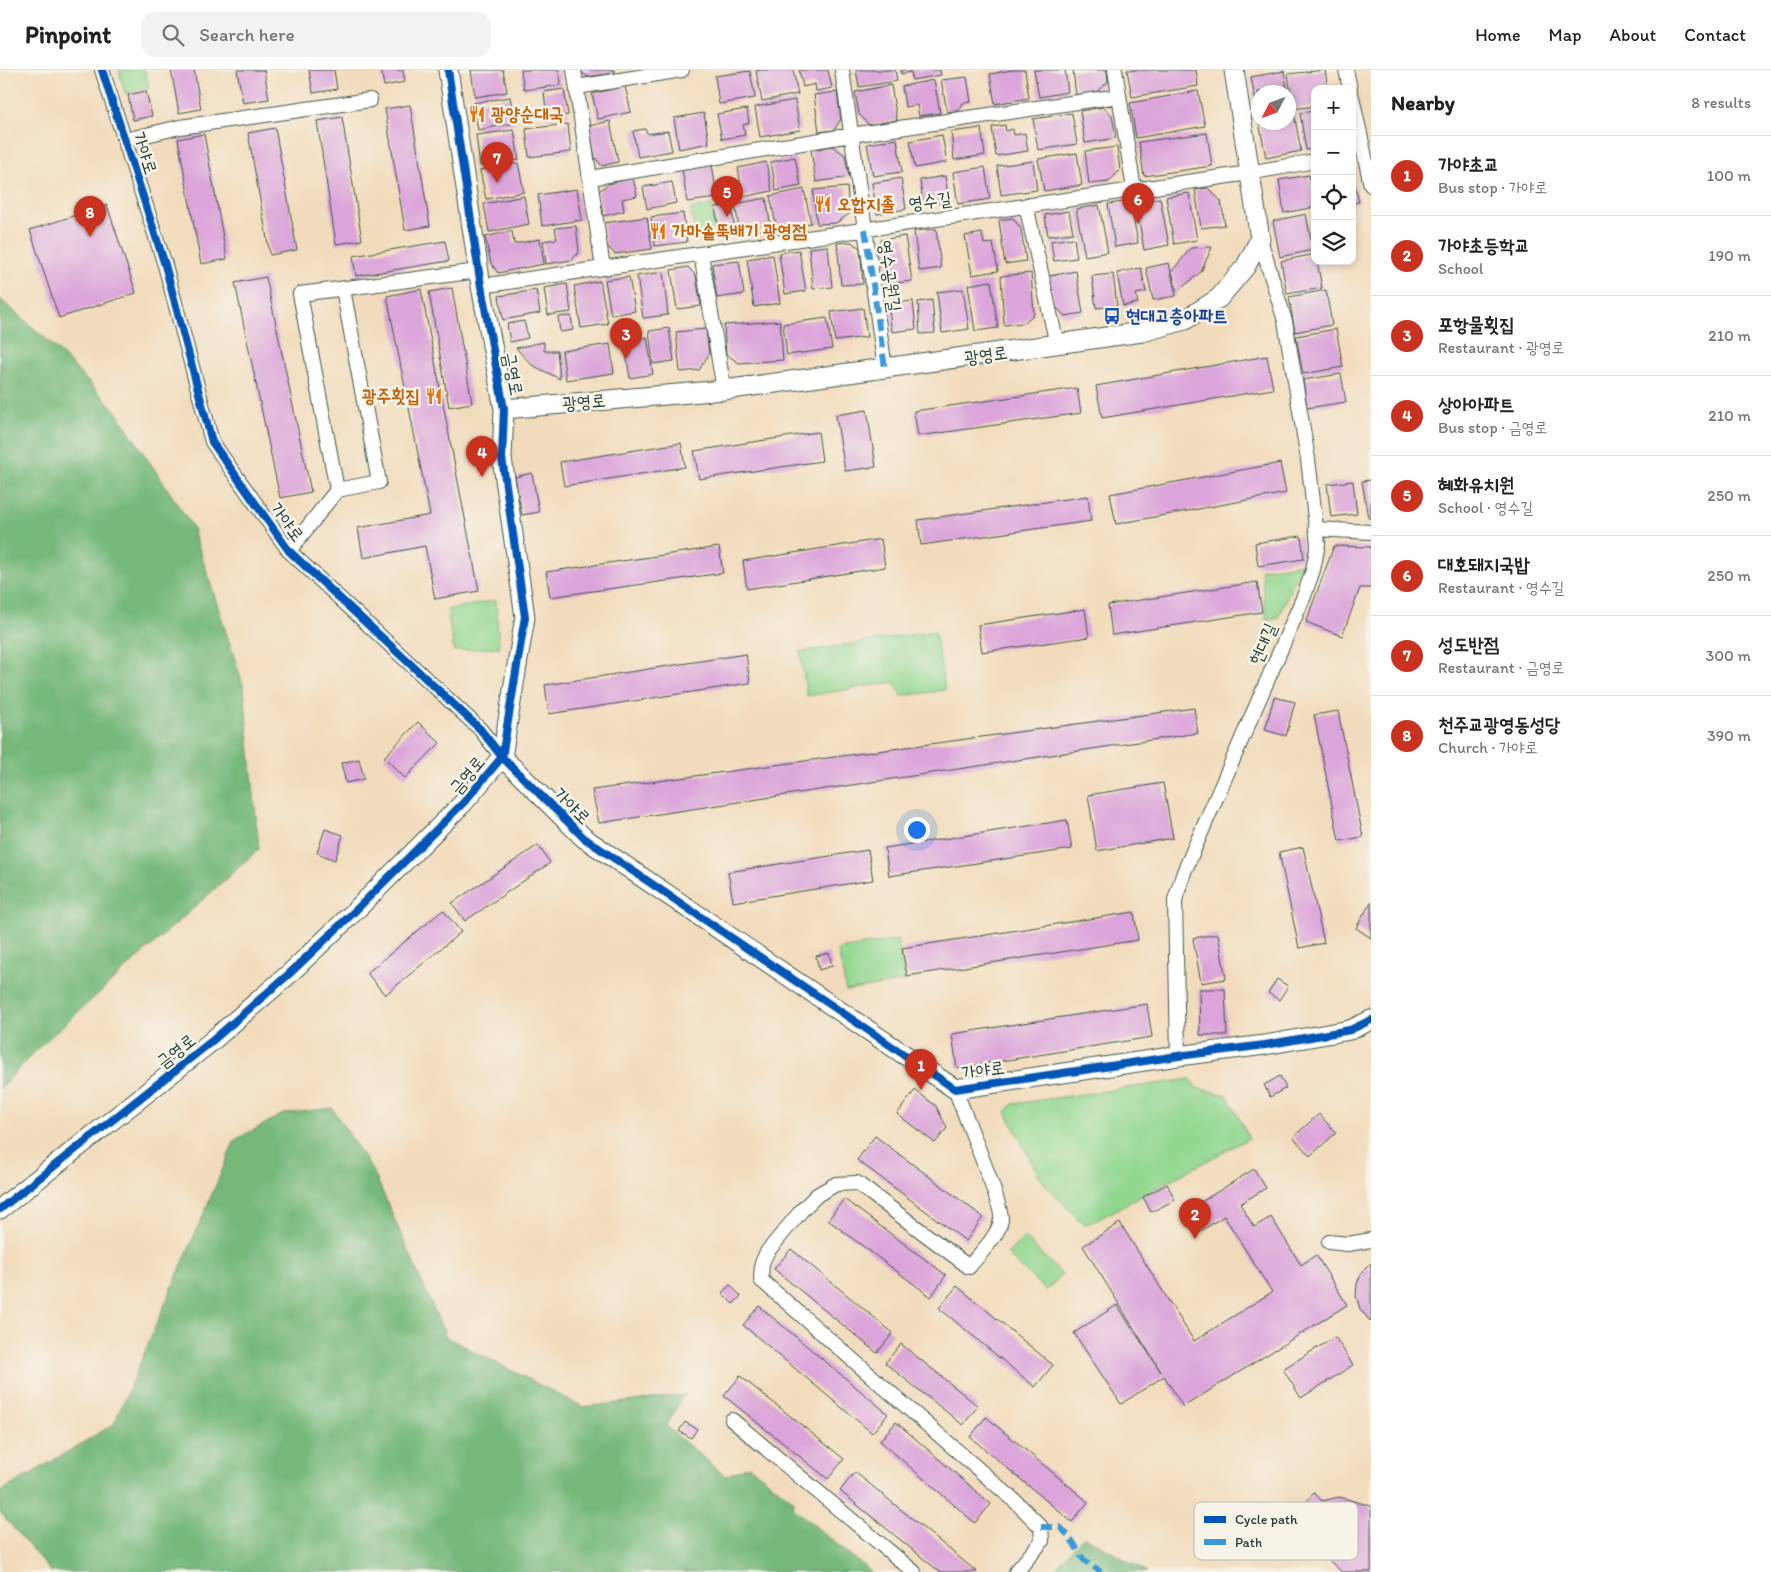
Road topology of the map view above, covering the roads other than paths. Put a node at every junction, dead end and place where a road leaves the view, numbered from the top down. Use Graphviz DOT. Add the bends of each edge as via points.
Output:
graph roads {
  1 [pos="102,70"];
  2 [pos="448,70"];
  3 [pos="574,70"];
  4 [pos="682,70"];
  5 [pos="842,70"];
  6 [pos="1115,70"];
  7 [pos="1234,70"];
  8 [pos="1346,70"];
  9 [pos="664,71"];
  10 [pos="1349,85"];
  11 [pos="577,87"];
  12 [pos="1118,96"];
  13 [pos="370,100"];
  14 [pos="1356,130"];
  15 [pos="851,135"];
  16 [pos="124,140"];
  17 [pos="1358,152"];
  18 [pos="1311,162"];
  19 [pos="1249,173"];
  20 [pos="590,178"];
  21 [pos="1371,185"];
  22 [pos="1134,189"];
  23 [pos="1026,205"];
  24 [pos="865,229"];
  25 [pos="1260,239"];
  26 [pos="701,254"];
  27 [pos="603,268"];
  28 [pos="480,278"];
  29 [pos="343,289"];
  30 [pos="1057,345"];
  31 [pos="885,368"];
  32 [pos="724,390"];
  33 [pos="504,409"];
  34 [pos="337,490"];
  35 [pos="1316,529"];
  36 [pos="1371,532"];
  37 [pos="289,551"];
  38 [pos="502,757"];
  39 [pos="1370,1023"];
  40 [pos="1178,1056"];
  41 [pos="955,1089"];
  42 [pos="0,1209"];
  43 [pos="1371,1240"];
  44 [pos="1329,1242"];
  45 [pos="732,1420"];
  46 [pos="914,1572"];
  47 [pos="1016,1572"];
  1 -- 16 [label="street, 가야로"];
  2 -- 28 [label="street, 금영로"];
  3 -- 11 [label="street"];
  4 -- 9 [label="street"];
  5 -- 15 [label="street, 영수공원길"];
  6 -- 12 [label="street"];
  7 -- 19 [label="street"];
  8 -- 10 [label="street"];
  9 -- 11 [label="street"];
  11 -- 20 [label="street"];
  12 -- 15 [label="street"];
  12 -- 22 [label="street"];
  13 -- 16 [label="street" via="180,128"];
  14 -- 17 [label="street"];
  15 -- 20 [label="street"];
  15 -- 24 [label="street, 영수공원길"];
  16 -- 37 [label="street, 가야로" via="165,265 212,442"];
  17 -- 21 [label="street"];
  18 -- 19 [label="street, 영수길"];
  19 -- 22 [label="street, 영수길"];
  19 -- 25 [label="street"];
  20 -- 27 [label="street"];
  22 -- 23 [label="street, 영수길"];
  23 -- 24 [label="street, 영수길"];
  23 -- 30 [label="street"];
  24 -- 26 [label="street, 영수길"];
  24 -- 31 [label="street, 영수공원길"];
  25 -- 30 [label="street, 광영로" via="1246,266 1220,298 1185,320 1142,332"];
  25 -- 35 [label="street, 현대길" via="1285,321"];
  26 -- 27 [label="street, 영수길"];
  26 -- 32 [label="street"];
  27 -- 28 [label="street, 영수길"];
  28 -- 29 [label="street, 영수길"];
  28 -- 33 [label="street, 금영로"];
  29 -- 34 [label="street" via="379,482"];
  29 -- 34 [label="street, 영수길" via="300,294"];
  30 -- 31 [label="street, 광영로"];
  31 -- 32 [label="street, 광영로"];
  32 -- 33 [label="street, 광영로"];
  33 -- 38 [label="street, 금영로" via="502,458 525,617"];
  34 -- 37 [label="street"];
  35 -- 36 [label="street"];
  35 -- 40 [label="street, 현대길" via="1318,544 1304,596 1184,872 1175,900"];
  37 -- 38 [label="street, 가야로" via="480,729"];
  38 -- 41 [label="street, 가야로" via="584,838"];
  38 -- 42 [label="street, 금영로" via="464,802 289,974 212,1041"];
  39 -- 40 [label="street, 가야로" via="1350,1030 1265,1045"];
  40 -- 41 [label="street, 가야로"];
  41 -- 47 [label="street" via="1002,1219 994,1235 968,1267 857,1183 836,1184 817,1195 767,1252 762,1263 761,1280 1041,1527 1042,1541"];
  43 -- 44 [label="street" via="1348,1244"];
  45 -- 46 [label="street"];
}
